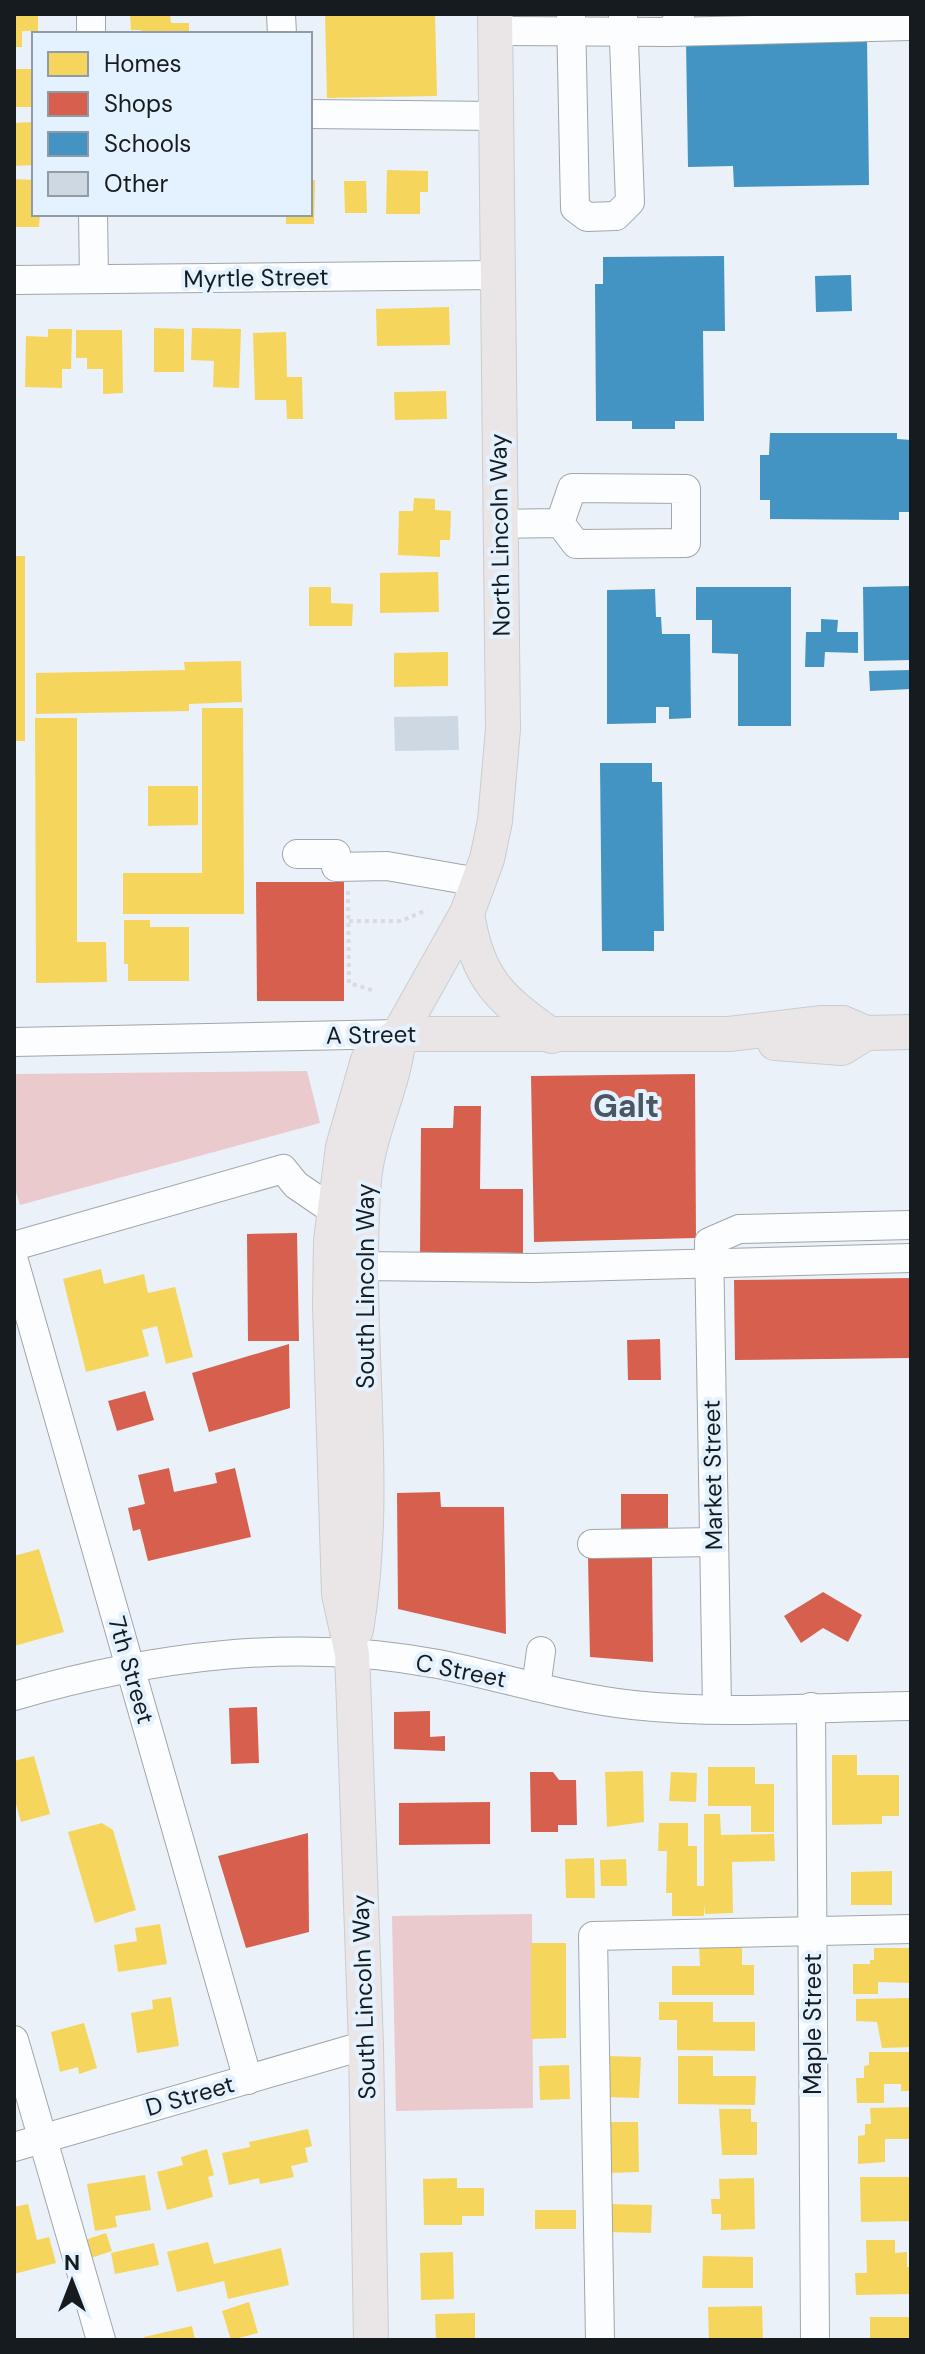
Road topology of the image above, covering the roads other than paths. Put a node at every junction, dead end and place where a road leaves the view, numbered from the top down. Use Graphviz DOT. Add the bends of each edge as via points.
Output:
graph roads {
  1 [pos="495,22"];
  2 [pos="623,22"];
  3 [pos="571,23"];
  4 [pos="676,23"];
  5 [pos="911,26"];
  6 [pos="312,114"];
  7 [pos="495,116"];
  8 [pos="93,216"];
  9 [pos="498,275"];
  10 [pos="94,279"];
  11 [pos="14,280"];
  12 [pos="560,523"];
  13 [pos="500,524"];
  14 [pos="297,854"];
  15 [pos="473,898"];
  16 [pos="911,1032"];
  17 [pos="399,1034"];
  18 [pos="552,1036"];
  19 [pos="14,1042"];
  20 [pos="334,1211"];
  21 [pos="911,1225"];
  22 [pos="14,1246"];
  23 [pos="709,1251"];
  24 [pos="911,1258"];
  25 [pos="14,1261"];
  26 [pos="362,1266"];
  27 [pos="714,1542"];
  28 [pos="592,1544"];
  29 [pos="541,1651"];
  30 [pos="352,1654"];
  31 [pos="130,1666"];
  32 [pos="536,1687"];
  33 [pos="14,1696"];
  34 [pos="911,1706"];
  35 [pos="811,1707"];
  36 [pos="717,1708"];
  37 [pos="911,1929"];
  38 [pos="812,1933"];
  39 [pos="14,2040"];
  40 [pos="366,2045"];
  41 [pos="248,2080"];
  42 [pos="43,2139"];
  43 [pos="14,2147"];
  44 [pos="101,2340"];
  45 [pos="371,2340"];
  46 [pos="600,2340"];
  47 [pos="815,2340"];
  1 -- 3 [label="street"];
  1 -- 7 [label="main road, North Lincoln Way"];
  2 -- 3 [label="street"];
  2 -- 3 [label="street" via="630,202 616,216 587,217 575,208"];
  2 -- 4 [label="street"];
  4 -- 5 [label="street"];
  6 -- 7 [label="street"];
  7 -- 9 [label="main road, North Lincoln Way"];
  8 -- 10 [label="street"];
  9 -- 10 [label="street, Myrtle Street"];
  9 -- 13 [label="main road, North Lincoln Way"];
  10 -- 11 [label="street, Myrtle Street"];
  12 -- 13 [label="street"];
  13 -- 15 [label="main road, North Lincoln Way" via="500,778 495,821"];
  14 -- 15 [label="street" via="336,854 336,867 387,866"];
  15 -- 17 [label="main road, North Lincoln Way"];
  15 -- 18 [label="main road" via="473,949 494,990"];
  16 -- 18 [label="main road, A Street" via="866,1033 843,1023 822,1023 729,1034"];
  17 -- 18 [label="main road, A Street"];
  17 -- 19 [label="street, A Street"];
  17 -- 20 [label="main road, South Lincoln Way" via="368,1060 343,1147"];
  17 -- 26 [label="main road, South Lincoln Way" via="397,1065 364,1178"];
  20 -- 22 [label="street" via="296,1185 283,1169"];
  20 -- 30 [label="main road, South Lincoln Way" via="330,1306 339,1594"];
  21 -- 23 [label="street" via="739,1229"];
  23 -- 24 [label="street"];
  23 -- 26 [label="street" via="534,1268"];
  23 -- 27 [label="street, Market Street"];
  25 -- 31 [label="street, 7th Street"];
  26 -- 30 [label="main road, South Lincoln Way" via="377,1474"];
  27 -- 28 [label="street"];
  27 -- 36 [label="street, Market Street"];
  29 -- 32 [label="street"];
  30 -- 31 [label="street, C Street" via="257,1652"];
  30 -- 32 [label="street, C Street" via="435,1663"];
  30 -- 40 [label="main road, South Lincoln Way"];
  31 -- 33 [label="street, C Street"];
  31 -- 41 [label="street, 7th Street"];
  32 -- 36 [label="street, C Street" via="633,1705"];
  34 -- 35 [label="street, C Street"];
  35 -- 36 [label="street, C Street"];
  35 -- 38 [label="street, Maple Street"];
  37 -- 38 [label="street"];
  38 -- 46 [label="street" via="593,1936"];
  38 -- 47 [label="street, Maple Street"];
  39 -- 42 [label="street"];
  40 -- 41 [label="street, D Street"];
  40 -- 45 [label="main road, South Lincoln Way"];
  41 -- 42 [label="street, D Street"];
  42 -- 43 [label="street, D Street"];
  42 -- 44 [label="street"];
}
